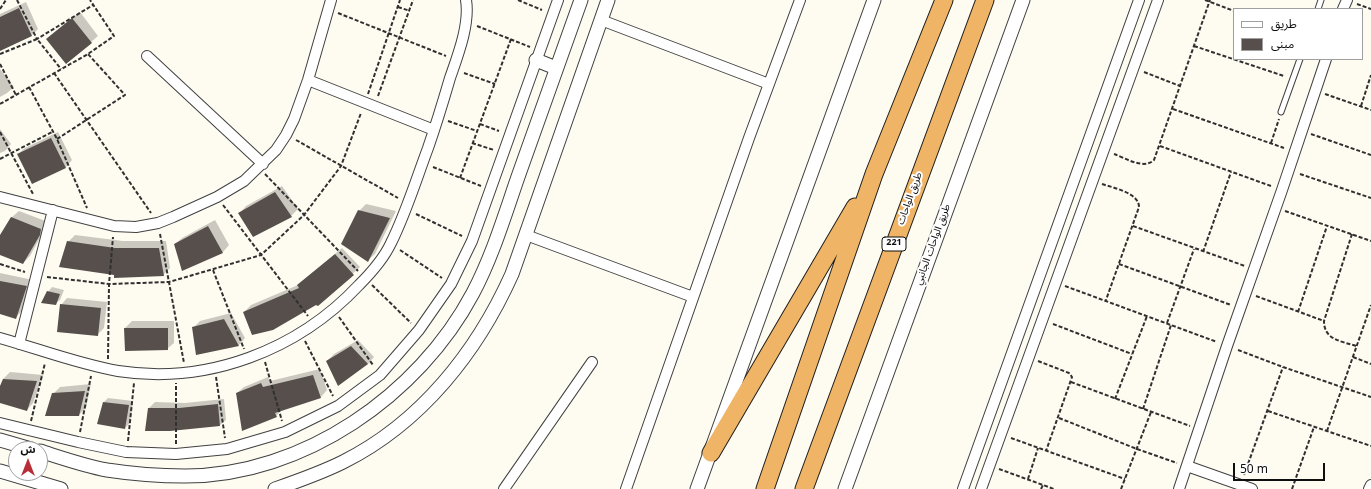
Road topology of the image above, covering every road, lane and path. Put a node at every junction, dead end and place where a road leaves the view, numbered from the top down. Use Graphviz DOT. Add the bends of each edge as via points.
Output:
graph roads {
  1 [pos="6,0"];
  2 [pos="17,0"];
  3 [pos="90,0"];
  4 [pos="400,0"];
  5 [pos="413,0"];
  6 [pos="466,0"];
  7 [pos="518,0"];
  8 [pos="558,0"];
  9 [pos="581,0"];
  10 [pos="608,0"];
  11 [pos="800,0"];
  12 [pos="874,0"];
  13 [pos="944,0"];
  14 [pos="985,0"];
  15 [pos="1023,0"];
  16 [pos="1139,0"];
  17 [pos="1158,0"];
  18 [pos="1205,0"];
  19 [pos="1210,1"];
  20 [pos="1345,3"];
  21 [pos="93,4"];
  22 [pos="330,5"];
  23 [pos="398,7"];
  24 [pos="0,9"];
  25 [pos="1371,9"];
  26 [pos="410,11"];
  27 [pos="1233,11"];
  28 [pos="553,14"];
  29 [pos="601,20"];
  30 [pos="466,22"];
  31 [pos="388,33"];
  32 [pos="400,38"];
  33 [pos="37,39"];
  34 [pos="511,39"];
  35 [pos="1194,46"];
  36 [pos="0,54"];
  37 [pos="88,54"];
  38 [pos="538,55"];
  39 [pos="147,56"];
  40 [pos="1233,59"];
  41 [pos="1236,60"];
  42 [pos="1300,60"];
  43 [pos="1326,60"];
  44 [pos="0,64"];
  45 [pos="455,65"];
  46 [pos="556,68"];
  47 [pos="1133,68"];
  48 [pos="61,69"];
  49 [pos="54,73"];
  50 [pos="1371,75"];
  51 [pos="1293,79"];
  52 [pos="308,80"];
  53 [pos="495,84"];
  54 [pos="768,84"];
  55 [pos="1180,86"];
  56 [pos="29,87"];
  57 [pos="1316,90"];
  58 [pos="16,95"];
  59 [pos="0,104"];
  60 [pos="370,104"];
  61 [pos="1361,106"];
  62 [pos="1173,108"];
  63 [pos="1371,110"];
  64 [pos="1281,112"];
  65 [pos="438,118"];
  66 [pos="86,120"];
  67 [pos="480,124"];
  68 [pos="434,130"];
  69 [pos="477,131"];
  70 [pos="1302,131"];
  71 [pos="0,132"];
  72 [pos="53,132"];
  73 [pos="510,134"];
  74 [pos="286,135"];
  75 [pos="56,139"];
  76 [pos="472,143"];
  77 [pos="1271,144"];
  78 [pos="1160,146"];
  79 [pos="1103,150"];
  80 [pos="1295,152"];
  81 [pos="11,154"];
  82 [pos="503,154"];
  83 [pos="1371,155"];
  84 [pos="0,159"];
  85 [pos="423,162"];
  86 [pos="261,166"];
  87 [pos="341,166"];
  88 [pos="1289,170"];
  89 [pos="1231,172"];
  90 [pos="874,174"];
  91 [pos="460,178"];
  92 [pos="1092,180"];
  93 [pos="490,190"];
  94 [pos="1282,190"];
  95 [pos="0,197"];
  96 [pos="216,197"];
  97 [pos="1371,198"];
  98 [pos="407,206"];
  99 [pos="40,207"];
  100 [pos="1276,208"];
  101 [pos="53,210"];
  102 [pos="304,215"];
  103 [pos="92,220"];
  104 [pos="158,223"];
  105 [pos="114,226"];
  106 [pos="1133,226"];
  107 [pos="1328,226"];
  108 [pos="1352,234"];
  109 [pos="526,235"];
  110 [pos="472,241"];
  111 [pos="1371,241"];
  112 [pos="391,244"];
  113 [pos="1194,249"];
  114 [pos="1204,252"];
  115 [pos="261,255"];
  116 [pos="0,264"];
  117 [pos="1119,264"];
  118 [pos="213,270"];
  119 [pos="1254,270"];
  120 [pos="36,276"];
  121 [pos="365,278"];
  122 [pos="169,282"];
  123 [pos="1055,282"];
  124 [pos="109,284"];
  125 [pos="451,284"];
  126 [pos="1180,287"];
  127 [pos="1246,293"];
  128 [pos="693,297"];
  129 [pos="1106,300"];
  130 [pos="1371,305"];
  131 [pos="1029,306"];
  132 [pos="334,309"];
  133 [pos="1240,309"];
  134 [pos="1298,312"];
  135 [pos="1043,316"];
  136 [pos="1147,316"];
  137 [pos="1324,321"];
  138 [pos="1168,323"];
  139 [pos="314,324"];
  140 [pos="1171,324"];
  141 [pos="419,330"];
  142 [pos="301,333"];
  143 [pos="0,338"];
  144 [pos="19,344"];
  145 [pos="1227,346"];
  146 [pos="1356,346"];
  147 [pos="47,352"];
  148 [pos="262,353"];
  149 [pos="1132,354"];
  150 [pos="1028,357"];
  151 [pos="1353,357"];
  152 [pos="247,358"];
  153 [pos="592,362"];
  154 [pos="1371,364"];
  155 [pos="94,365"];
  156 [pos="1283,367"];
  157 [pos="108,368"];
  158 [pos="214,368"];
  159 [pos="135,372"];
  160 [pos="181,373"];
  161 [pos="380,375"];
  162 [pos="1071,382"];
  163 [pos="1342,387"];
  164 [pos="1371,397"];
  165 [pos="1115,399"];
  166 [pos="338,406"];
  167 [pos="1143,409"];
  168 [pos="1268,411"];
  169 [pos="1150,412"];
  170 [pos="1059,418"];
  171 [pos="0,423"];
  172 [pos="1314,427"];
  173 [pos="29,430"];
  174 [pos="1200,430"];
  175 [pos="1327,431"];
  176 [pos="285,432"];
  177 [pos="1000,434"];
  178 [pos="78,442"];
  179 [pos="1371,446"];
  180 [pos="1038,448"];
  181 [pos="227,449"];
  182 [pos="1137,449"];
  183 [pos="1046,451"];
  184 [pos="126,452"];
  185 [pos="48,453"];
  186 [pos="711,453"];
  187 [pos="176,454"];
  188 [pos="989,466"];
  189 [pos="1187,466"];
  190 [pos="0,471"];
  191 [pos="1028,479"];
  192 [pos="1125,479"];
  193 [pos="1043,485"];
  194 [pos="1240,485"];
  195 [pos="1371,485"];
  196 [pos="61,489"];
  197 [pos="275,489"];
  198 [pos="504,489"];
  199 [pos="626,489"];
  200 [pos="697,489"];
  201 [pos="765,489"];
  202 [pos="804,489"];
  203 [pos="845,489"];
  204 [pos="963,489"];
  205 [pos="981,489"];
  206 [pos="1041,489"];
  207 [pos="1054,489"];
  208 [pos="1121,489"];
  209 [pos="1179,489"];
  210 [pos="1252,489"];
  211 [pos="1292,489"];
  212 [pos="1370,489"];
  1 -- 24 [label="path"];
  2 -- 33 [label="path"];
  3 -- 21 [label="path"];
  4 -- 23 [label="path"];
  5 -- 26 [label="path"];
  6 -- 30 [label="street"];
  7 -- 28 [label="path"];
  8 -- 28 [label="street"];
  9 -- 46 [label="street"];
  10 -- 29 [label="street"];
  11 -- 54 [label="street"];
  12 -- 186 [label="street"];
  13 -- 90 [label="highway"];
  14 -- 202 [label="highway, طريق الواحات / 221"];
  15 -- 203 [label="street, طريق الواحات الجانبي"];
  16 -- 131 [label="street"];
  17 -- 47 [label="street"];
  18 -- 19 [label="path"];
  19 -- 27 [label="path"];
  19 -- 35 [label="path"];
  20 -- 25 [label="path"];
  21 -- 33 [label="path"];
  21 -- 37 [label="path" via="114,36"];
  22 -- 31 [label="path"];
  22 -- 52 [label="street"];
  23 -- 26 [label="path"];
  23 -- 31 [label="path"];
  26 -- 32 [label="path"];
  28 -- 38 [label="street"];
  29 -- 54 [label="street"];
  29 -- 109 [label="street"];
  30 -- 34 [label="path"];
  30 -- 45 [label="street"];
  31 -- 32 [label="path"];
  31 -- 60 [label="path"];
  32 -- 45 [label="path"];
  32 -- 60 [label="path"];
  33 -- 36 [label="path"];
  33 -- 48 [label="path"];
  34 -- 38 [label="path"];
  34 -- 53 [label="path"];
  35 -- 40 [label="path"];
  35 -- 55 [label="path"];
  37 -- 48 [label="path"];
  37 -- 66 [label="path" via="125,95"];
  38 -- 46 [label="street"];
  38 -- 73 [label="street"];
  39 -- 86 [label="street"];
  41 -- 51 [label="path"];
  42 -- 51 [label="lane"];
  43 -- 57 [label="street"];
  44 -- 58 [label="path"];
  45 -- 53 [label="path"];
  45 -- 65 [label="street"];
  46 -- 185 [label="street" via="491,255 472,295 448,333 424,362 402,385 365,415 324,440 281,458 258,466 211,474 187,476 133,473 105,469"];
  47 -- 55 [label="path"];
  47 -- 79 [label="street"];
  48 -- 49 [label="path"];
  49 -- 56 [label="path"];
  49 -- 66 [label="path"];
  50 -- 61 [label="path"];
  51 -- 64 [label="lane"];
  52 -- 60 [label="street"];
  52 -- 74 [label="street"];
  53 -- 67 [label="path"];
  54 -- 128 [label="street"];
  55 -- 62 [label="path"];
  56 -- 58 [label="path"];
  56 -- 72 [label="path"];
  57 -- 61 [label="path"];
  57 -- 70 [label="street"];
  58 -- 59 [label="path"];
  60 -- 68 [label="street"];
  60 -- 87 [label="path"];
  61 -- 63 [label="path"];
  62 -- 77 [label="path"];
  62 -- 78 [label="path"];
  64 -- 77 [label="path"];
  65 -- 68 [label="street"];
  65 -- 69 [label="path"];
  66 -- 75 [label="path"];
  66 -- 104 [label="path"];
  67 -- 69 [label="path"];
  67 -- 73 [label="path"];
  68 -- 85 [label="street"];
  69 -- 76 [label="path"];
  70 -- 80 [label="street"];
  70 -- 83 [label="path"];
  71 -- 81 [label="path"];
  72 -- 75 [label="path"];
  72 -- 81 [label="path"];
  73 -- 82 [label="street"];
  74 -- 86 [label="street"];
  74 -- 87 [label="path"];
  75 -- 103 [label="path"];
  76 -- 82 [label="path"];
  76 -- 91 [label="path"];
  77 -- 80 [label="path"];
  78 -- 79 [label="path" via="1154,160 1148,165"];
  78 -- 89 [label="path"];
  79 -- 92 [label="street"];
  80 -- 88 [label="street"];
  81 -- 84 [label="path"];
  81 -- 99 [label="path"];
  82 -- 93 [label="street"];
  85 -- 91 [label="path"];
  85 -- 98 [label="street"];
  86 -- 96 [label="street" via="244,181"];
  86 -- 102 [label="path"];
  87 -- 98 [label="path"];
  87 -- 102 [label="path"];
  88 -- 94 [label="street"];
  88 -- 97 [label="path"];
  89 -- 94 [label="path"];
  89 -- 114 [label="path"];
  90 -- 186 [label="highway"];
  90 -- 201 [label="highway"];
  91 -- 93 [label="path"];
  92 -- 106 [label="path" via="1138,199 1140,207"];
  92 -- 123 [label="street"];
  93 -- 110 [label="street"];
  94 -- 100 [label="street"];
  95 -- 99 [label="street"];
  96 -- 104 [label="street"];
  96 -- 115 [label="path"];
  98 -- 110 [label="path"];
  98 -- 112 [label="street"];
  99 -- 101 [label="street"];
  100 -- 107 [label="path"];
  100 -- 119 [label="street"];
  101 -- 103 [label="street"];
  101 -- 120 [label="street"];
  102 -- 115 [label="path"];
  102 -- 121 [label="path"];
  103 -- 105 [label="street"];
  104 -- 105 [label="street" via="136,227"];
  104 -- 122 [label="path"];
  105 -- 124 [label="path"];
  106 -- 113 [label="path"];
  106 -- 117 [label="path"];
  107 -- 108 [label="path"];
  107 -- 134 [label="path"];
  108 -- 111 [label="path"];
  108 -- 137 [label="path"];
  109 -- 128 [label="street"];
  109 -- 197 [label="street" via="512,274 488,323 456,369 424,404 386,435 344,461 298,482"];
  110 -- 125 [label="street"];
  112 -- 121 [label="street"];
  112 -- 125 [label="path"];
  113 -- 114 [label="path"];
  113 -- 126 [label="path"];
  114 -- 119 [label="path"];
  115 -- 118 [label="path"];
  115 -- 139 [label="path"];
  116 -- 120 [label="path"];
  117 -- 126 [label="path"];
  117 -- 129 [label="path"];
  118 -- 122 [label="path"];
  118 -- 152 [label="path"];
  119 -- 127 [label="street"];
  120 -- 124 [label="path"];
  120 -- 144 [label="street"];
  121 -- 132 [label="street"];
  121 -- 141 [label="path"];
  122 -- 124 [label="path"];
  122 -- 160 [label="path"];
  123 -- 129 [label="path"];
  123 -- 135 [label="street"];
  124 -- 157 [label="path"];
  125 -- 141 [label="street"];
  126 -- 133 [label="path"];
  126 -- 138 [label="path"];
  127 -- 133 [label="street"];
  127 -- 134 [label="path"];
  128 -- 199 [label="street"];
  129 -- 136 [label="path"];
  130 -- 146 [label="path"];
  131 -- 135 [label="street"];
  131 -- 204 [label="street"];
  132 -- 139 [label="street"];
  132 -- 161 [label="path"];
  133 -- 145 [label="street"];
  134 -- 137 [label="path"];
  135 -- 149 [label="path"];
  135 -- 150 [label="street"];
  136 -- 138 [label="path"];
  136 -- 149 [label="path"];
  137 -- 146 [label="path" via="1330,337"];
  138 -- 140 [label="path"];
  139 -- 142 [label="street"];
  140 -- 145 [label="path"];
  140 -- 167 [label="path"];
  141 -- 161 [label="street"];
  142 -- 148 [label="street"];
  142 -- 166 [label="path"];
  143 -- 144 [label="street"];
  144 -- 147 [label="street"];
  145 -- 156 [label="path"];
  145 -- 174 [label="street"];
  146 -- 151 [label="path"];
  147 -- 155 [label="street"];
  147 -- 173 [label="path"];
  148 -- 152 [label="street"];
  148 -- 176 [label="path"];
  149 -- 165 [label="path"];
  150 -- 162 [label="path" via="1070,373"];
  150 -- 177 [label="street"];
  151 -- 154 [label="path"];
  151 -- 163 [label="path"];
  152 -- 158 [label="street"];
  153 -- 198 [label="street"];
  155 -- 157 [label="street"];
  155 -- 178 [label="path"];
  156 -- 163 [label="path"];
  156 -- 168 [label="path"];
  157 -- 159 [label="street"];
  158 -- 160 [label="street"];
  158 -- 181 [label="path"];
  159 -- 160 [label="street"];
  159 -- 184 [label="path"];
  160 -- 187 [label="path"];
  161 -- 166 [label="street"];
  162 -- 165 [label="path"];
  162 -- 170 [label="path"];
  163 -- 164 [label="path"];
  163 -- 175 [label="path"];
  165 -- 167 [label="path"];
  166 -- 176 [label="street"];
  167 -- 169 [label="path"];
  168 -- 172 [label="path"];
  168 -- 194 [label="path"];
  169 -- 174 [label="path"];
  169 -- 182 [label="path"];
  170 -- 182 [label="path"];
  170 -- 183 [label="path"];
  171 -- 173 [label="street"];
  172 -- 175 [label="path"];
  172 -- 211 [label="path"];
  173 -- 178 [label="street"];
  174 -- 189 [label="street"];
  175 -- 179 [label="path"];
  176 -- 181 [label="street"];
  177 -- 180 [label="path"];
  177 -- 188 [label="street"];
  178 -- 184 [label="street"];
  180 -- 183 [label="path"];
  180 -- 191 [label="path"];
  181 -- 187 [label="street"];
  182 -- 189 [label="path"];
  182 -- 192 [label="path"];
  183 -- 192 [label="path"];
  184 -- 187 [label="street"];
  186 -- 200 [label="street"];
  188 -- 191 [label="path"];
  188 -- 205 [label="street"];
  189 -- 194 [label="street"];
  189 -- 209 [label="street"];
  190 -- 196 [label="street"];
  191 -- 193 [label="path"];
  192 -- 208 [label="path"];
  193 -- 206 [label="path"];
  193 -- 207 [label="path"];
  194 -- 210 [label="street"];
  195 -- 212 [label="street"];
}
